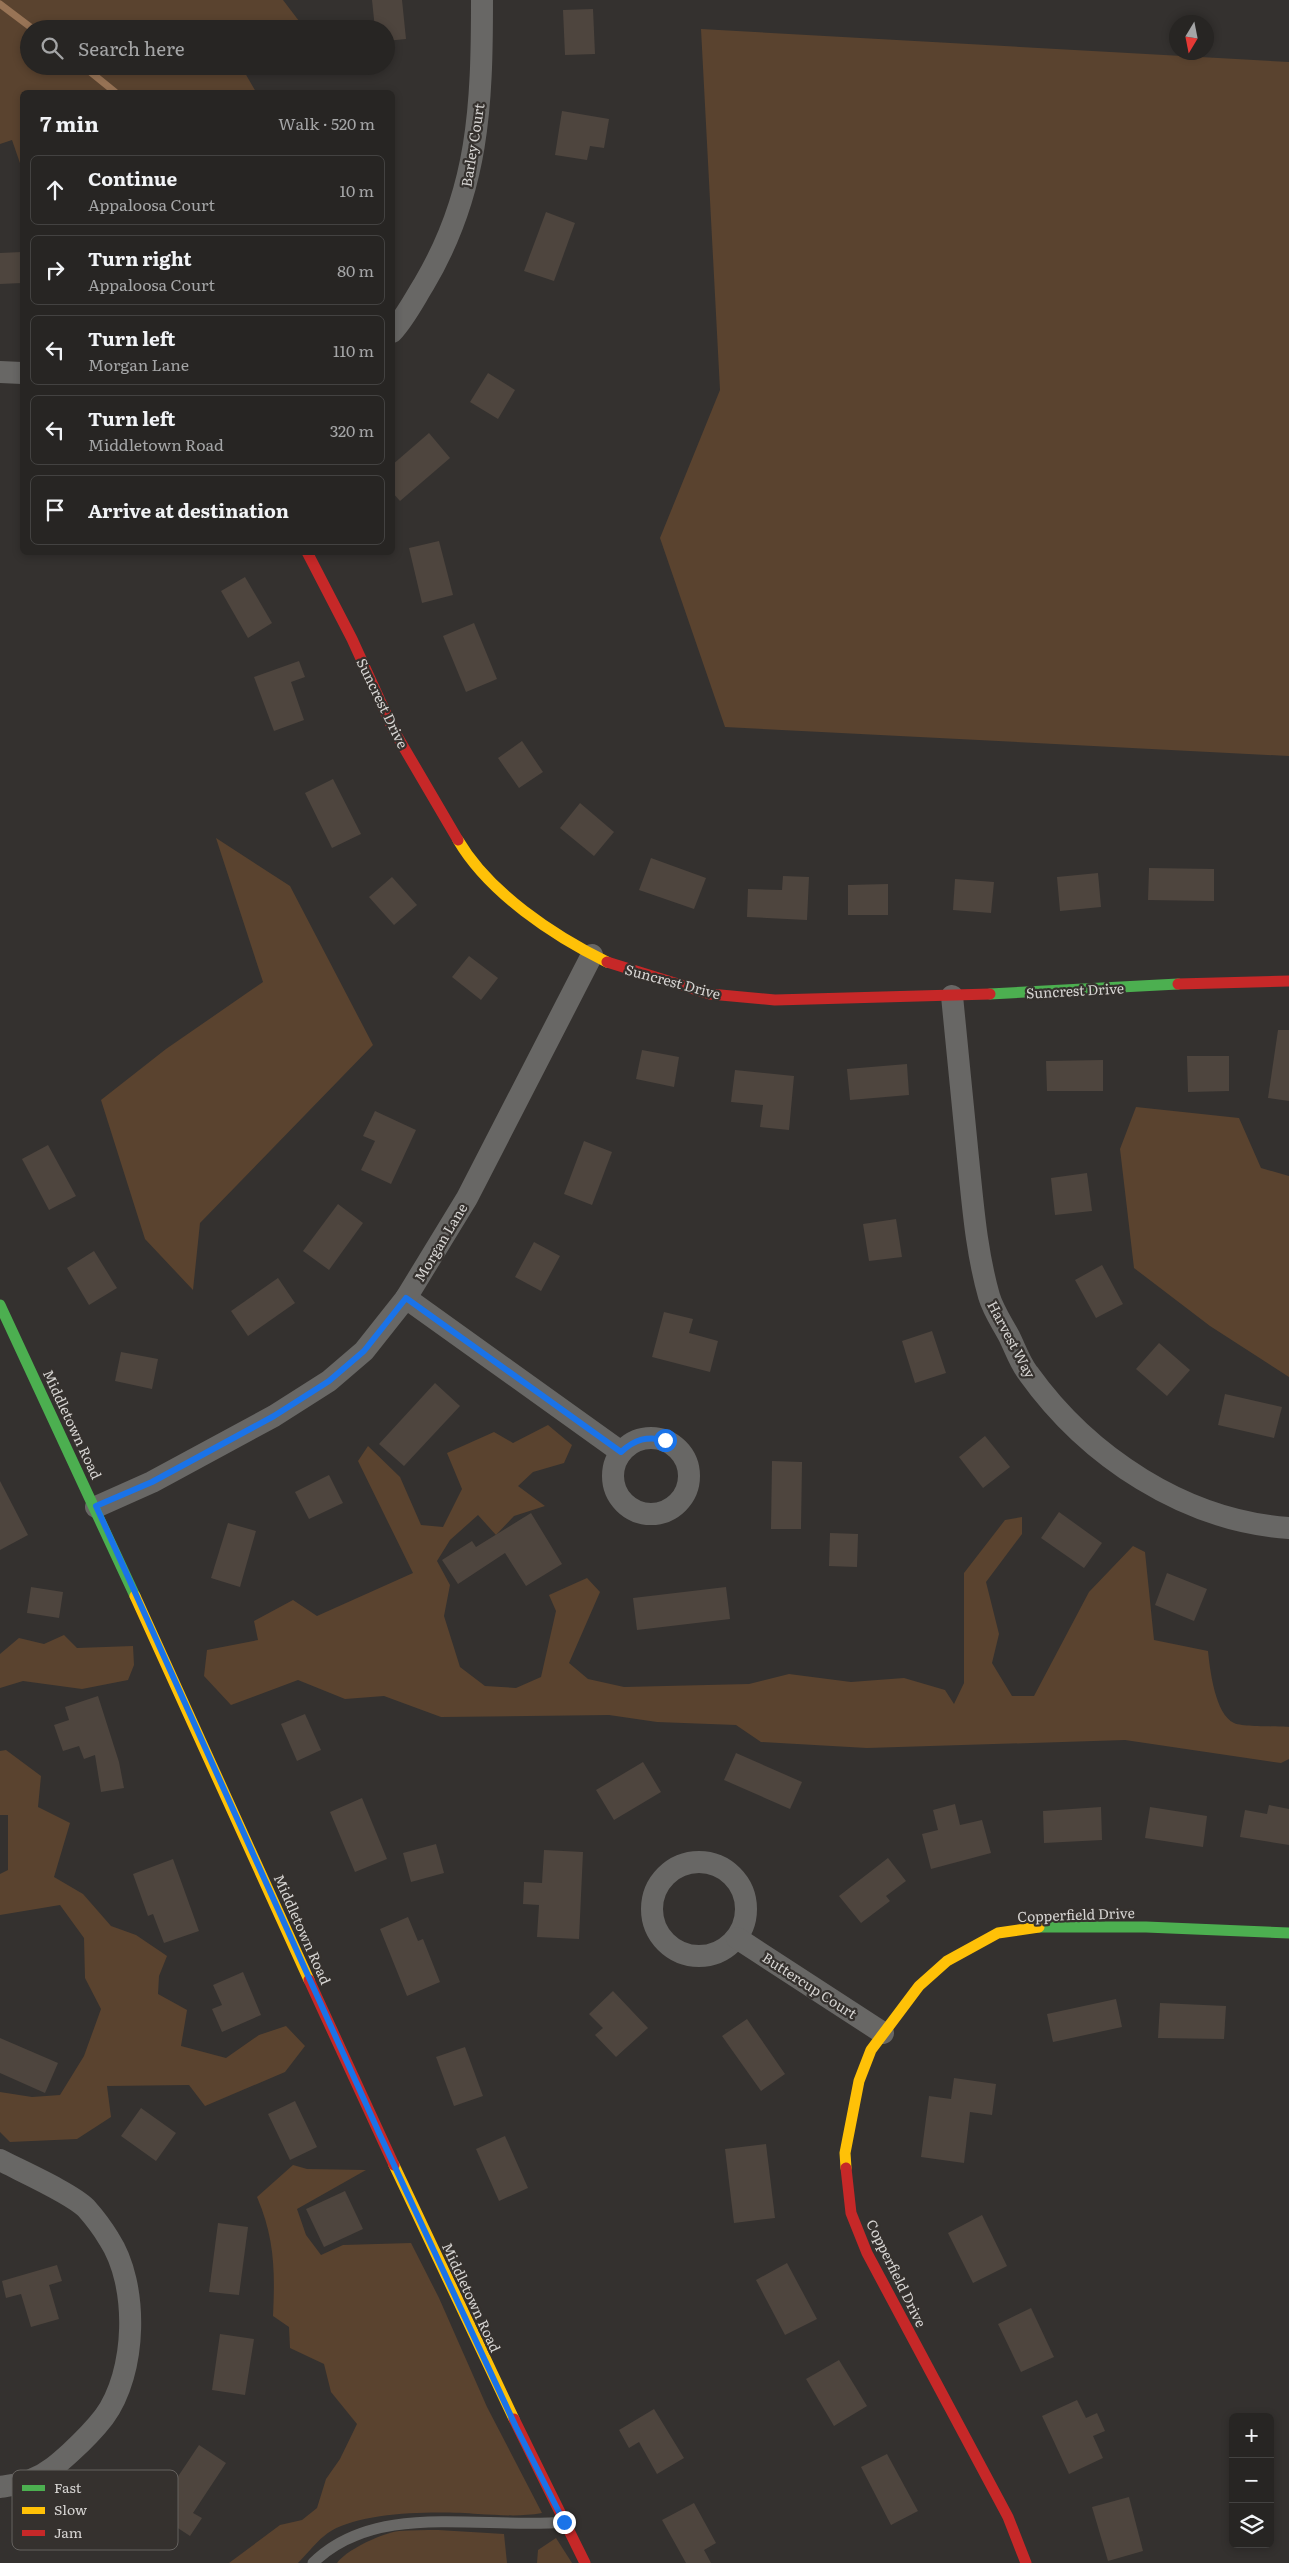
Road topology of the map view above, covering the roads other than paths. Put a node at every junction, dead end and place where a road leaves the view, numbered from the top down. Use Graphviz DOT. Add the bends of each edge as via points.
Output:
graph roads {
  1 [pos="482,0"];
  2 [pos="395,329"];
  3 [pos="0,372"];
  4 [pos="20,373"];
  5 [pos="309,555"];
  6 [pos="592,955"];
  7 [pos="1289,981"];
  8 [pos="952,996"];
  9 [pos="406,1298"];
  10 [pos="0,1305"];
  11 [pos="621,1452"];
  12 [pos="96,1506"];
  13 [pos="1289,1528"];
  14 [pos="1289,1933"];
  15 [pos="737,1938"];
  16 [pos="883,2032"];
  17 [pos="0,2160"];
  18 [pos="50,2470"];
  19 [pos="564,2522"];
  20 [pos="313,2563"];
  21 [pos="585,2563"];
  22 [pos="1026,2563"];
  1 -- 2 [label="street, Barley Court" via="482,74 468,182 434,267"];
  3 -- 4 [label="street"];
  5 -- 6 [label="street, Suncrest Drive" via="393,729 460,844 486,877 524,910"];
  6 -- 8 [label="street, Suncrest Drive" via="613,965 710,994 775,1000"];
  6 -- 9 [label="street, Morgan Lane" via="467,1198"];
  7 -- 8 [label="street, Suncrest Drive"];
  8 -- 13 [label="street, Harvest Way" via="977,1248 990,1298 1027,1372 1066,1417 1131,1473 1174,1498 1215,1514 1259,1526"];
  9 -- 11 [label="street"];
  9 -- 12 [label="street, Morgan Lane" via="364,1351 329,1381 274,1416 152,1482"];
  10 -- 12 [label="street, Middletown Road"];
  12 -- 19 [label="street, Middletown Road" via="380,2135 516,2427"];
  14 -- 16 [label="street, Copperfield Drive" via="1146,1927 1036,1928 998,1933 947,1961 919,1986"];
  15 -- 15 [label="street" via="747,1909 737,1880 726,1869 712,1862 681,1864 658,1885 652,1899 652,1915 666,1943 679,1952 710,1955"];
  15 -- 16 [label="street, Buttercup Court"];
  16 -- 22 [label="street, Copperfield Drive" via="859,2082 845,2153 851,2213 867,2253 1008,2517"];
  17 -- 18 [label="street" via="85,2207 110,2240 123,2270 130,2303 126,2361 118,2389 105,2416"];
  19 -- 20 [label="lane" via="517,2525 414,2522 387,2525 348,2538"];
  19 -- 21 [label="street, Middletown Road"];
}
